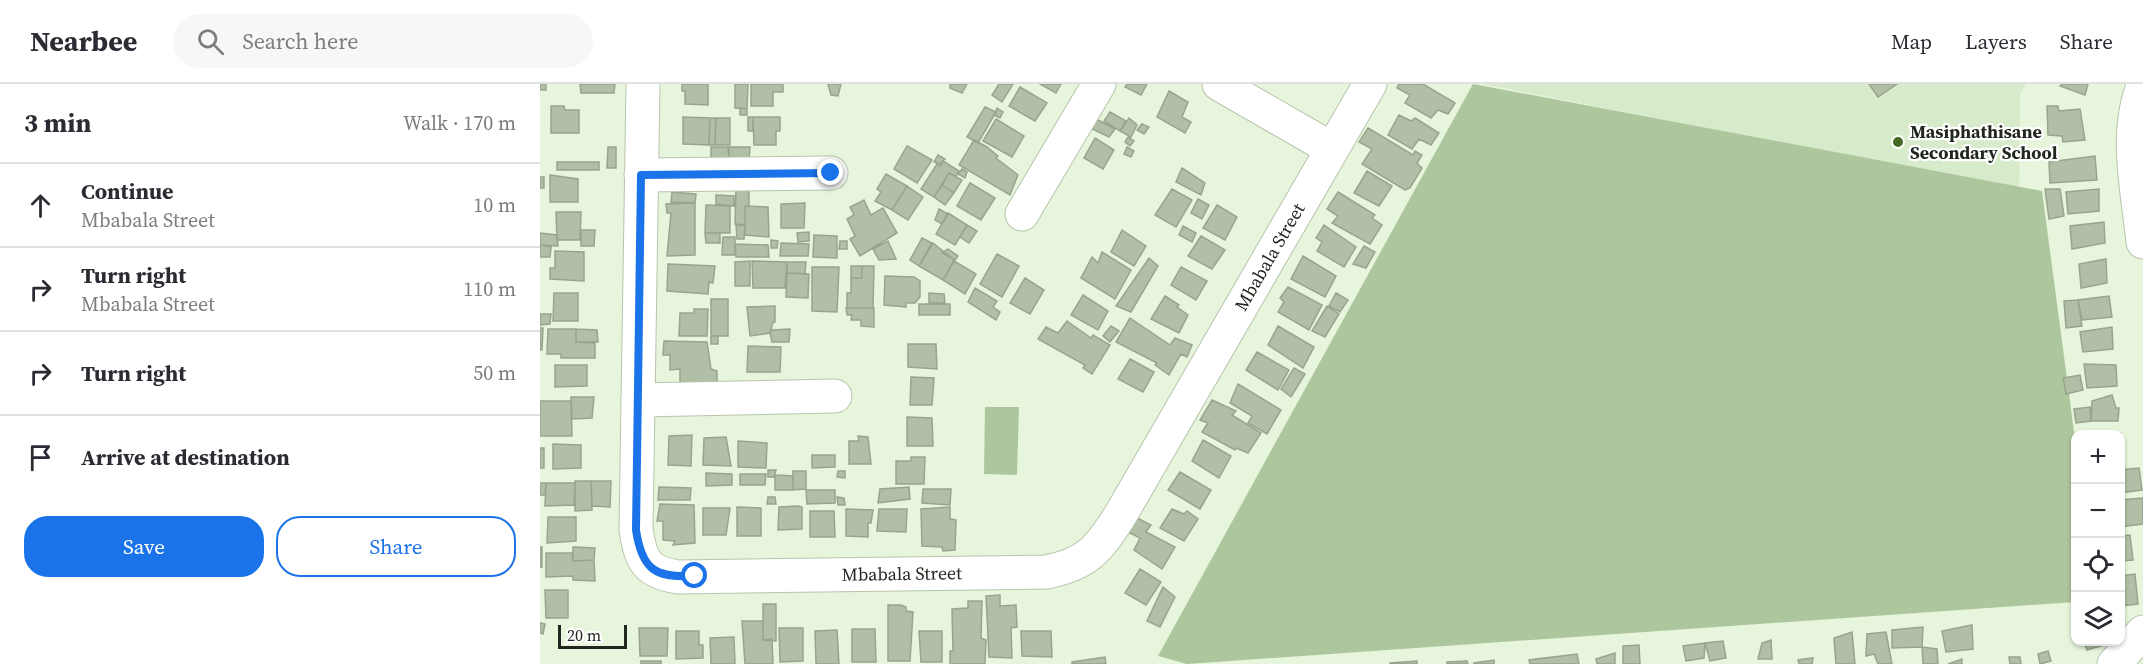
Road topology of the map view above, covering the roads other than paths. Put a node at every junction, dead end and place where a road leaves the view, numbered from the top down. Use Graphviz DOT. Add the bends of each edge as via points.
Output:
graph roads {
  1 [pos="643,84"];
  2 [pos="1099,84"];
  3 [pos="1219,84"];
  4 [pos="1370,84"];
  5 [pos="2143,86"];
  6 [pos="1332,149"];
  7 [pos="831,173"];
  8 [pos="641,175"];
  9 [pos="2140,192"];
  10 [pos="1022,214"];
  11 [pos="2143,242"];
  12 [pos="835,396"];
  13 [pos="638,400"];
  14 [pos="2143,632"];
  15 [pos="2114,664"];
  1 -- 8 [label="street, Mbabala Street"];
  2 -- 10 [label="street"];
  3 -- 6 [label="street"];
  4 -- 6 [label="street, Mbabala Street"];
  5 -- 9 [label="street" via="2137,101 2134,135"];
  6 -- 13 [label="street, Mbabala Street" via="1110,531 1096,550 1067,567 1046,572 664,575 652,570 642,559 636,530"];
  7 -- 8 [label="street"];
  8 -- 13 [label="street, Mbabala Street"];
  9 -- 11 [label="street"];
  12 -- 13 [label="street"];
  14 -- 15 [label="street"];
}
